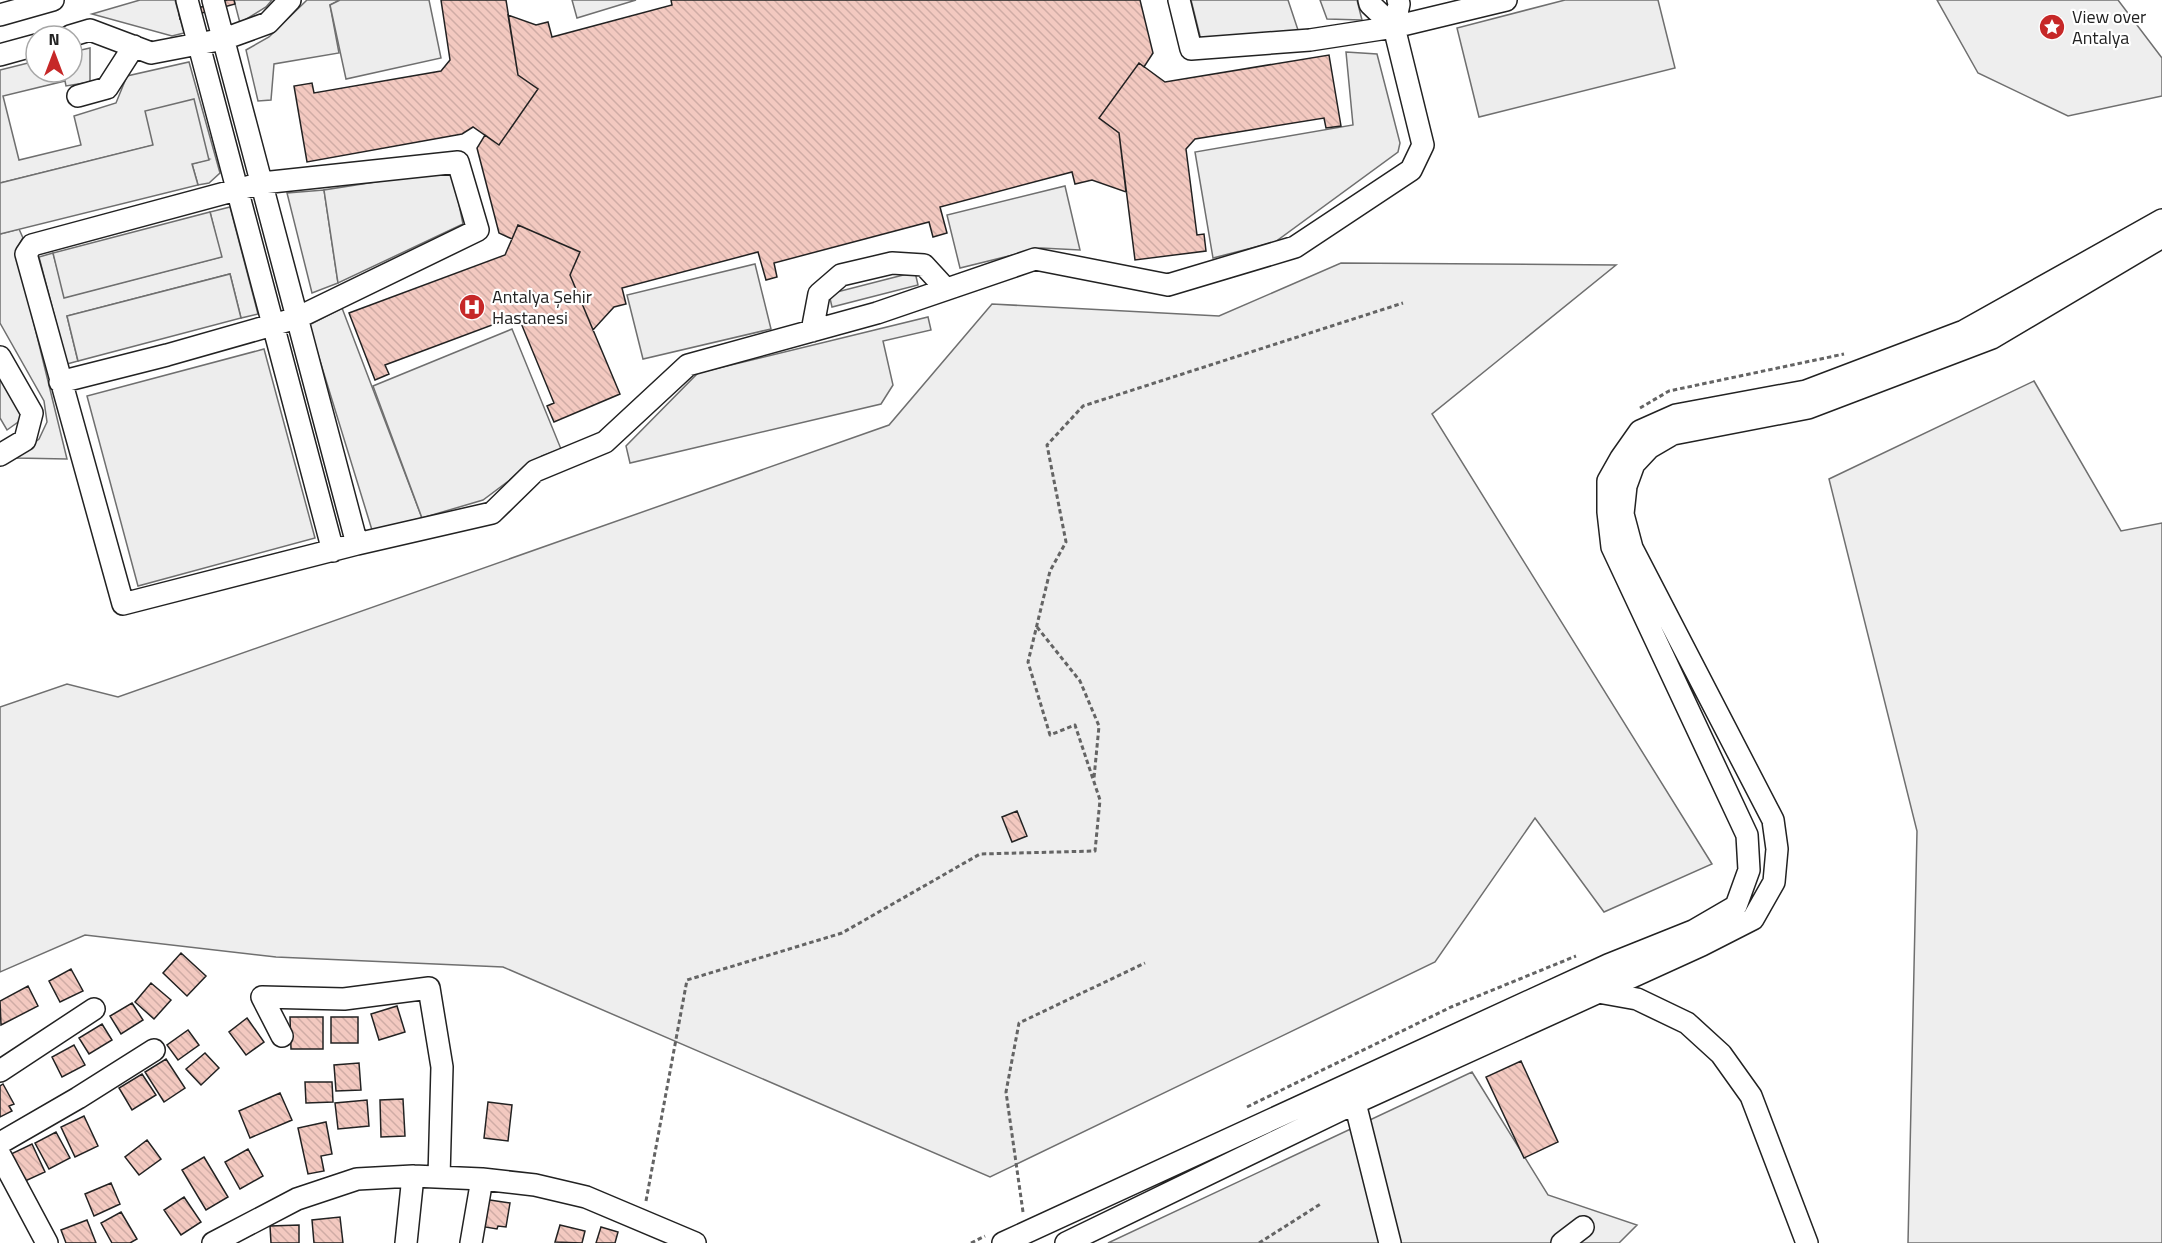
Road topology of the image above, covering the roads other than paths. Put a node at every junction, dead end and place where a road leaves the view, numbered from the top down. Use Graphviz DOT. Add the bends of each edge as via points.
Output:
graph roads {
  1 [pos="53,0"];
  2 [pos="187,0"];
  3 [pos="213,0"];
  4 [pos="290,0"];
  5 [pos="1179,0"];
  6 [pos="1369,0"];
  7 [pos="1398,0"];
  8 [pos="1506,0"];
  9 [pos="0,15"];
  10 [pos="1394,27"];
  11 [pos="84,32"];
  12 [pos="224,39"];
  13 [pos="198,44"];
  14 [pos="134,46"];
  15 [pos="24,48"];
  16 [pos="0,55"];
  17 [pos="78,96"];
  18 [pos="262,183"];
  19 [pos="237,189"];
  20 [pos="2162,220"];
  21 [pos="2162,237"];
  22 [pos="946,289"];
  23 [pos="297,318"];
  24 [pos="273,325"];
  25 [pos="812,331"];
  26 [pos="0,357"];
  27 [pos="60,382"];
  28 [pos="0,456"];
  29 [pos="357,544"];
  30 [pos="333,551"];
  31 [pos="1598,992"];
  32 [pos="94,1009"];
  33 [pos="282,1036"];
  34 [pos="154,1050"];
  35 [pos="0,1071"];
  36 [pos="1354,1103"];
  37 [pos="0,1143"];
  38 [pos="0,1155"];
  39 [pos="413,1176"];
  40 [pos="439,1177"];
  41 [pos="482,1179"];
  42 [pos="1583,1227"];
  43 [pos="997,1238"];
  44 [pos="47,1243"];
  45 [pos="213,1243"];
  46 [pos="406,1243"];
  47 [pos="471,1243"];
  48 [pos="695,1243"];
  49 [pos="1066,1243"];
  50 [pos="1390,1243"];
  51 [pos="1562,1243"];
  52 [pos="1807,1243"];
  1 -- 9 [label="street"];
  2 -- 13 [label="street"];
  3 -- 12 [label="street"];
  4 -- 12 [label="street" via="268,23"];
  5 -- 10 [label="street" via="1191,49"];
  6 -- 10 [label="street"];
  7 -- 10 [label="street"];
  8 -- 10 [label="street"];
  10 -- 22 [label="street" via="1424,145 1411,170 1295,247 1168,285 1035,259"];
  11 -- 14 [label="street" via="90,30"];
  12 -- 13 [label="street"];
  12 -- 18 [label="street"];
  13 -- 14 [label="street" via="151,53"];
  13 -- 19 [label="street"];
  14 -- 17 [label="street" via="107,88"];
  15 -- 16 [label="street"];
  18 -- 19 [label="street"];
  18 -- 23 [label="street"];
  18 -- 23 [label="street" via="458,162 478,230"];
  19 -- 24 [label="street"];
  19 -- 27 [label="street" via="32,245 26,254"];
  20 -- 43 [label="street" via="1964,331 1806,391 1676,415 1640,431 1621,458 1608,481 1612,547 1747,835 1749,870 1736,906 1692,931"];
  21 -- 31 [label="street" via="1992,338 1808,408 1673,434 1648,447 1634,464 1623,513 1632,548 1773,820 1777,849 1774,882 1753,919"];
  22 -- 25 [label="street"];
  22 -- 25 [label="street" via="924,265 892,263 842,275 819,294"];
  23 -- 24 [label="street"];
  23 -- 29 [label="street"];
  24 -- 27 [label="street"];
  24 -- 30 [label="street"];
  25 -- 29 [label="street" via="688,365 605,442 536,471 492,513"];
  26 -- 28 [label="street" via="32,413 26,440"];
  27 -- 30 [label="street" via="123,604"];
  29 -- 30 [label="street"];
  31 -- 36 [label="street"];
  31 -- 52 [label="street" via="1637,999 1686,1023 1722,1054 1751,1096"];
  32 -- 35 [label="street"];
  33 -- 40 [label="street" via="262,997 344,999 429,987 442,1066"];
  34 -- 37 [label="street"];
  36 -- 49 [label="street"];
  36 -- 50 [label="street"];
  38 -- 44 [label="street"];
  39 -- 40 [label="street"];
  39 -- 45 [label="street" via="357,1179 297,1199"];
  39 -- 46 [label="street"];
  40 -- 41 [label="street"];
  41 -- 47 [label="street"];
  41 -- 48 [label="street" via="536,1185 586,1197"];
  42 -- 51 [label="street"];
}
